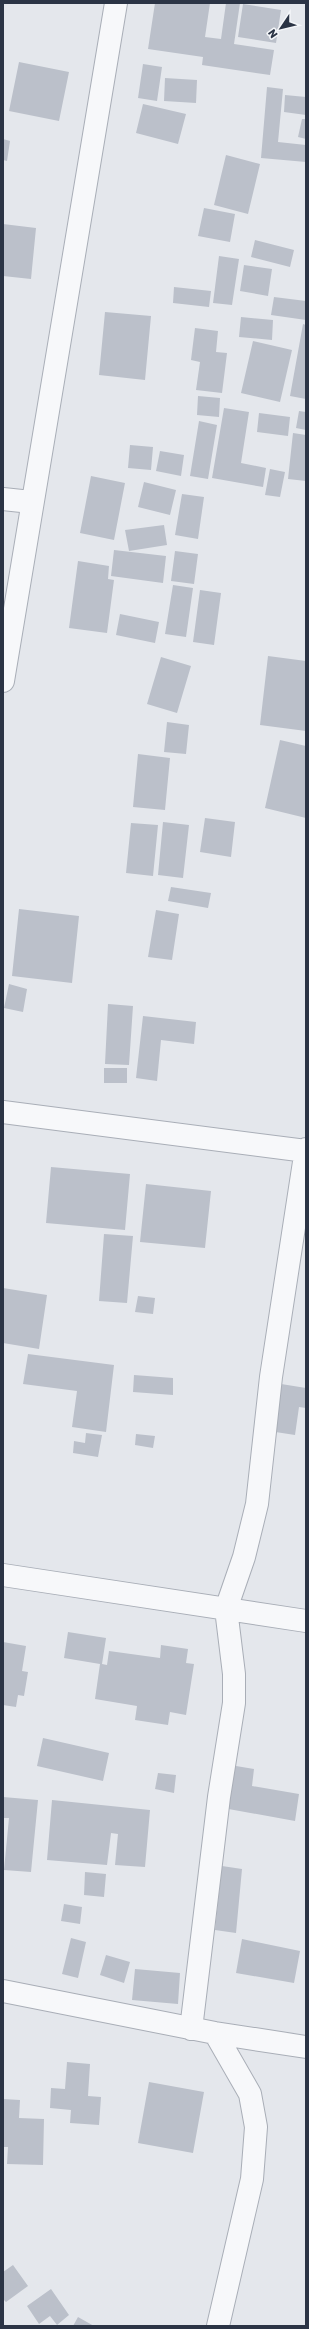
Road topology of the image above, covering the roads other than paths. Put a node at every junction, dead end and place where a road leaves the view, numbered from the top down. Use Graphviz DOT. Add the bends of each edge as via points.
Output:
graph roads {
  1 [pos="116,3"];
  2 [pos="3,499"];
  3 [pos="31,502"];
  4 [pos="3,682"];
  5 [pos="3,1112"];
  6 [pos="306,1150"];
  7 [pos="3,1575"];
  8 [pos="226,1608"];
  9 [pos="306,1620"];
  10 [pos="3,1991"];
  11 [pos="191,2029"];
  12 [pos="215,2033"];
  13 [pos="306,2047"];
  14 [pos="218,2326"];
  1 -- 3 [label="street"];
  2 -- 3 [label="street"];
  3 -- 4 [label="street"];
  5 -- 6 [label="street"];
  6 -- 8 [label="street" via="271,1377 257,1504 244,1557"];
  7 -- 8 [label="street"];
  8 -- 9 [label="street"];
  8 -- 11 [label="street" via="234,1674 234,1702 219,1797"];
  10 -- 11 [label="street"];
  11 -- 12 [label="street"];
  12 -- 13 [label="street"];
  12 -- 14 [label="street" via="250,2094 256,2127 252,2179"];
}
